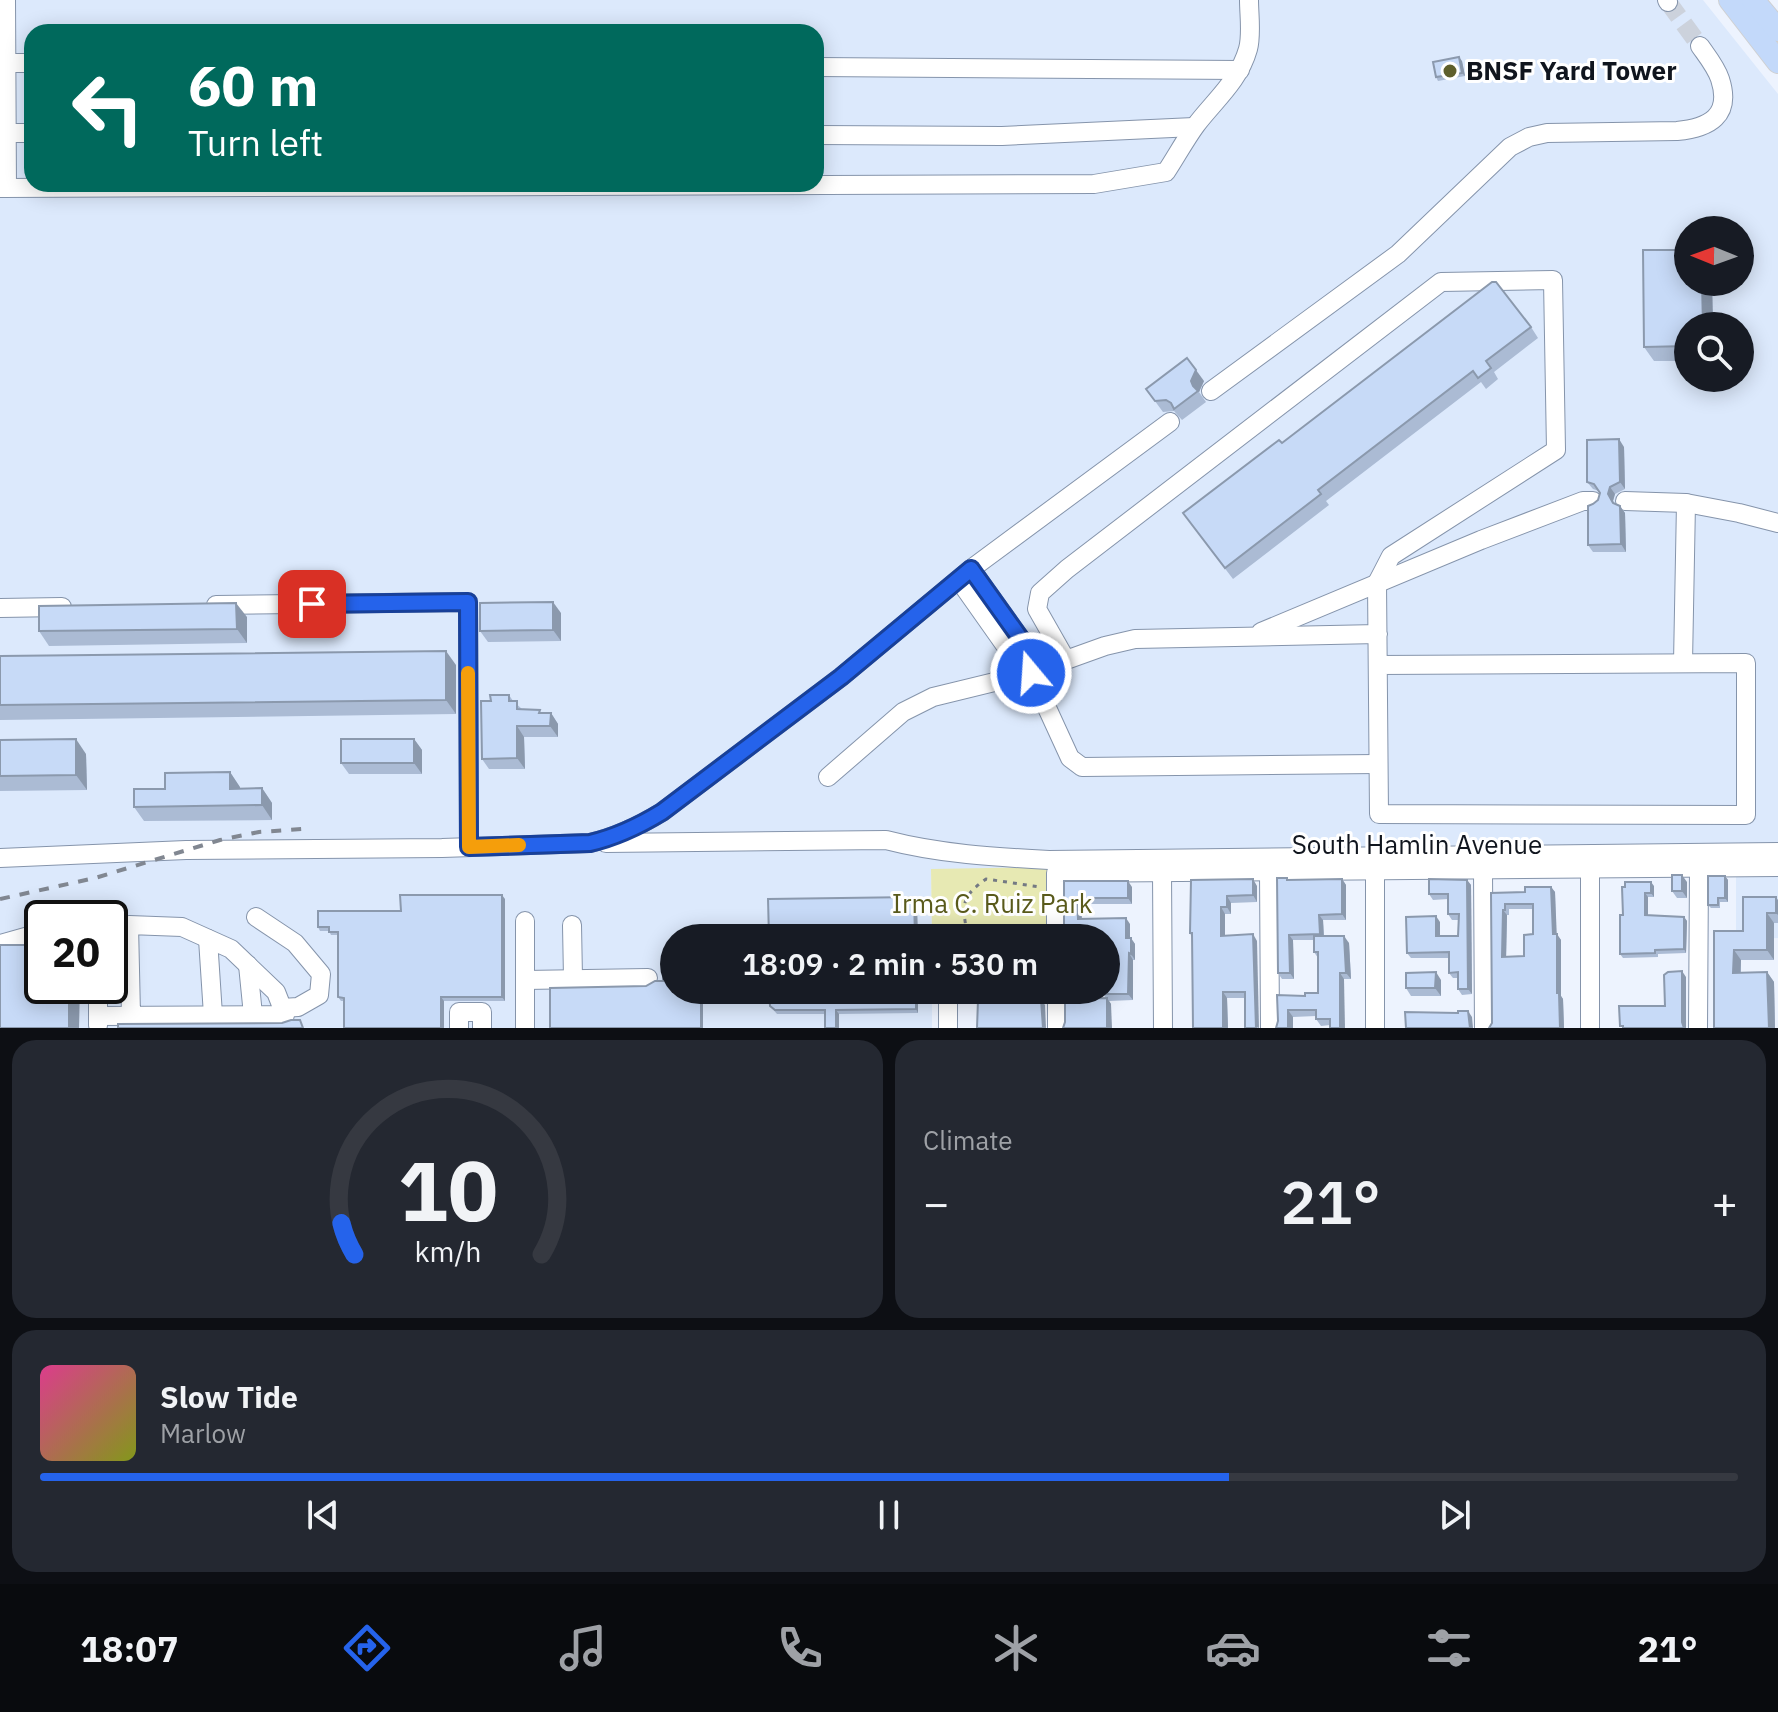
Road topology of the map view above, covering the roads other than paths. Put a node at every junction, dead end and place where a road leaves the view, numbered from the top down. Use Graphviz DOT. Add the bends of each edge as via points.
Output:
graph roads {
  1 [pos="6,0"];
  2 [pos="1249,0"];
  3 [pos="1730,0"];
  4 [pos="1753,0"];
  5 [pos="1778,30"];
  6 [pos="1700,46"];
  7 [pos="1778,62"];
  8 [pos="3,63"];
  9 [pos="24,63"];
  10 [pos="824,67"];
  11 [pos="1240,70"];
  12 [pos="1194,127"];
  13 [pos="4,133"];
  14 [pos="824,135"];
  15 [pos="824,185"];
  16 [pos="4,188"];
  17 [pos="24,188"];
  18 [pos="1211,391"];
  19 [pos="1170,422"];
  20 [pos="1593,501"];
  21 [pos="1625,501"];
  22 [pos="1686,503"];
  23 [pos="1778,523"];
  24 [pos="965,574"];
  25 [pos="1377,583"];
  26 [pos="203,605"];
  27 [pos="78,607"];
  28 [pos="0,608"];
  29 [pos="1378,634"];
  30 [pos="1250,636"];
  31 [pos="1066,660"];
  32 [pos="1683,663"];
  33 [pos="1378,665"];
  34 [pos="1031,673"];
  35 [pos="1378,764"];
  36 [pos="828,777"];
  37 [pos="590,843"];
  38 [pos="469,847"];
  39 [pos="1778,852"];
  40 [pos="0,858"];
  41 [pos="1778,867"];
  42 [pos="1699,869"];
  43 [pos="1590,870"];
  44 [pos="1375,871"];
  45 [pos="1483,871"];
  46 [pos="1162,872"];
  47 [pos="1269,872"];
  48 [pos="256,917"];
  49 [pos="525,921"];
  50 [pos="1056,924"];
  51 [pos="572,925"];
  52 [pos="24,937"];
  53 [pos="208,939"];
  54 [pos="0,944"];
  55 [pos="248,965"];
  56 [pos="573,978"];
  57 [pos="648,978"];
  58 [pos="525,980"];
  59 [pos="948,1004"];
  60 [pos="1057,1004"];
  61 [pos="282,1008"];
  62 [pos="131,1015"];
  63 [pos="213,1015"];
  64 [pos="253,1015"];
  65 [pos="98,1022"];
  66 [pos="459,1028"];
  67 [pos="482,1028"];
  68 [pos="525,1028"];
  69 [pos="948,1028"];
  70 [pos="1057,1028"];
  71 [pos="1163,1028"];
  72 [pos="1270,1028"];
  73 [pos="1375,1028"];
  74 [pos="1484,1028"];
  75 [pos="1590,1028"];
  76 [pos="1698,1028"];
  1 -- 8 [label="street"];
  2 -- 11 [label="street" via="1249,47"];
  3 -- 7 [label="main road"];
  4 -- 5 [label="main road"];
  6 -- 18 [label="street" via="1719,78 1722,105 1716,118 1696,129 1677,131 1547,133 1510,147 1398,254"];
  8 -- 9 [label="street"];
  8 -- 13 [label="street"];
  10 -- 11 [label="street"];
  11 -- 12 [label="street"];
  12 -- 14 [label="street" via="1002,136"];
  12 -- 15 [label="street" via="1166,172 1094,184"];
  13 -- 16 [label="street"];
  16 -- 17 [label="street"];
  19 -- 24 [label="street"];
  20 -- 25 [label="street" via="1520,524"];
  21 -- 22 [label="street"];
  22 -- 23 [label="street"];
  22 -- 32 [label="street"];
  24 -- 34 [label="street" via="1019,665"];
  24 -- 37 [label="street" via="841,677 662,812 636,828"];
  25 -- 29 [label="street"];
  25 -- 30 [label="street"];
  25 -- 31 [label="street" via="1391,556 1556,450 1553,280 1441,282 1067,569 1040,593 1037,609"];
  26 -- 38 [label="street" via="468,602"];
  27 -- 28 [label="street"];
  29 -- 30 [label="street"];
  29 -- 33 [label="street"];
  30 -- 31 [label="street" via="1135,639"];
  31 -- 34 [label="street"];
  32 -- 33 [label="street"];
  32 -- 35 [label="street" via="1746,663 1746,815 1379,814"];
  33 -- 35 [label="street"];
  34 -- 35 [label="street" via="1070,758 1082,767"];
  34 -- 36 [label="street" via="933,697 903,712"];
  37 -- 38 [label="street"];
  37 -- 39 [label="street" via="886,840 980,857 1049,860"];
  38 -- 40 [label="street"];
  41 -- 42 [label="street, South Hamlin Avenue"];
  42 -- 43 [label="street, South Hamlin Avenue"];
  42 -- 76 [label="street"];
  43 -- 45 [label="street, South Hamlin Avenue"];
  43 -- 75 [label="street"];
  44 -- 45 [label="street, South Hamlin Avenue"];
  44 -- 47 [label="street, South Hamlin Avenue"];
  44 -- 73 [label="street"];
  45 -- 74 [label="street"];
  46 -- 47 [label="street, South Hamlin Avenue"];
  46 -- 50 [label="street, South Hamlin Avenue" via="1056,880"];
  46 -- 71 [label="street"];
  47 -- 72 [label="street"];
  48 -- 61 [label="street" via="295,943 321,974 319,995 298,1007"];
  49 -- 58 [label="street"];
  51 -- 56 [label="street"];
  52 -- 54 [label="street"];
  53 -- 55 [label="street" via="231,949"];
  53 -- 62 [label="street" via="182,927 129,925"];
  53 -- 63 [label="street"];
  55 -- 61 [label="street" via="276,992"];
  55 -- 64 [label="street"];
  56 -- 57 [label="street"];
  56 -- 58 [label="street"];
  58 -- 68 [label="street"];
  59 -- 69 [label="street"];
  60 -- 70 [label="street"];
  61 -- 64 [label="street" via="285,1015"];
  62 -- 63 [label="street"];
  62 -- 65 [label="street"];
  63 -- 64 [label="street"];
  66 -- 67 [label="street" via="459,1012 482,1012"];
}
